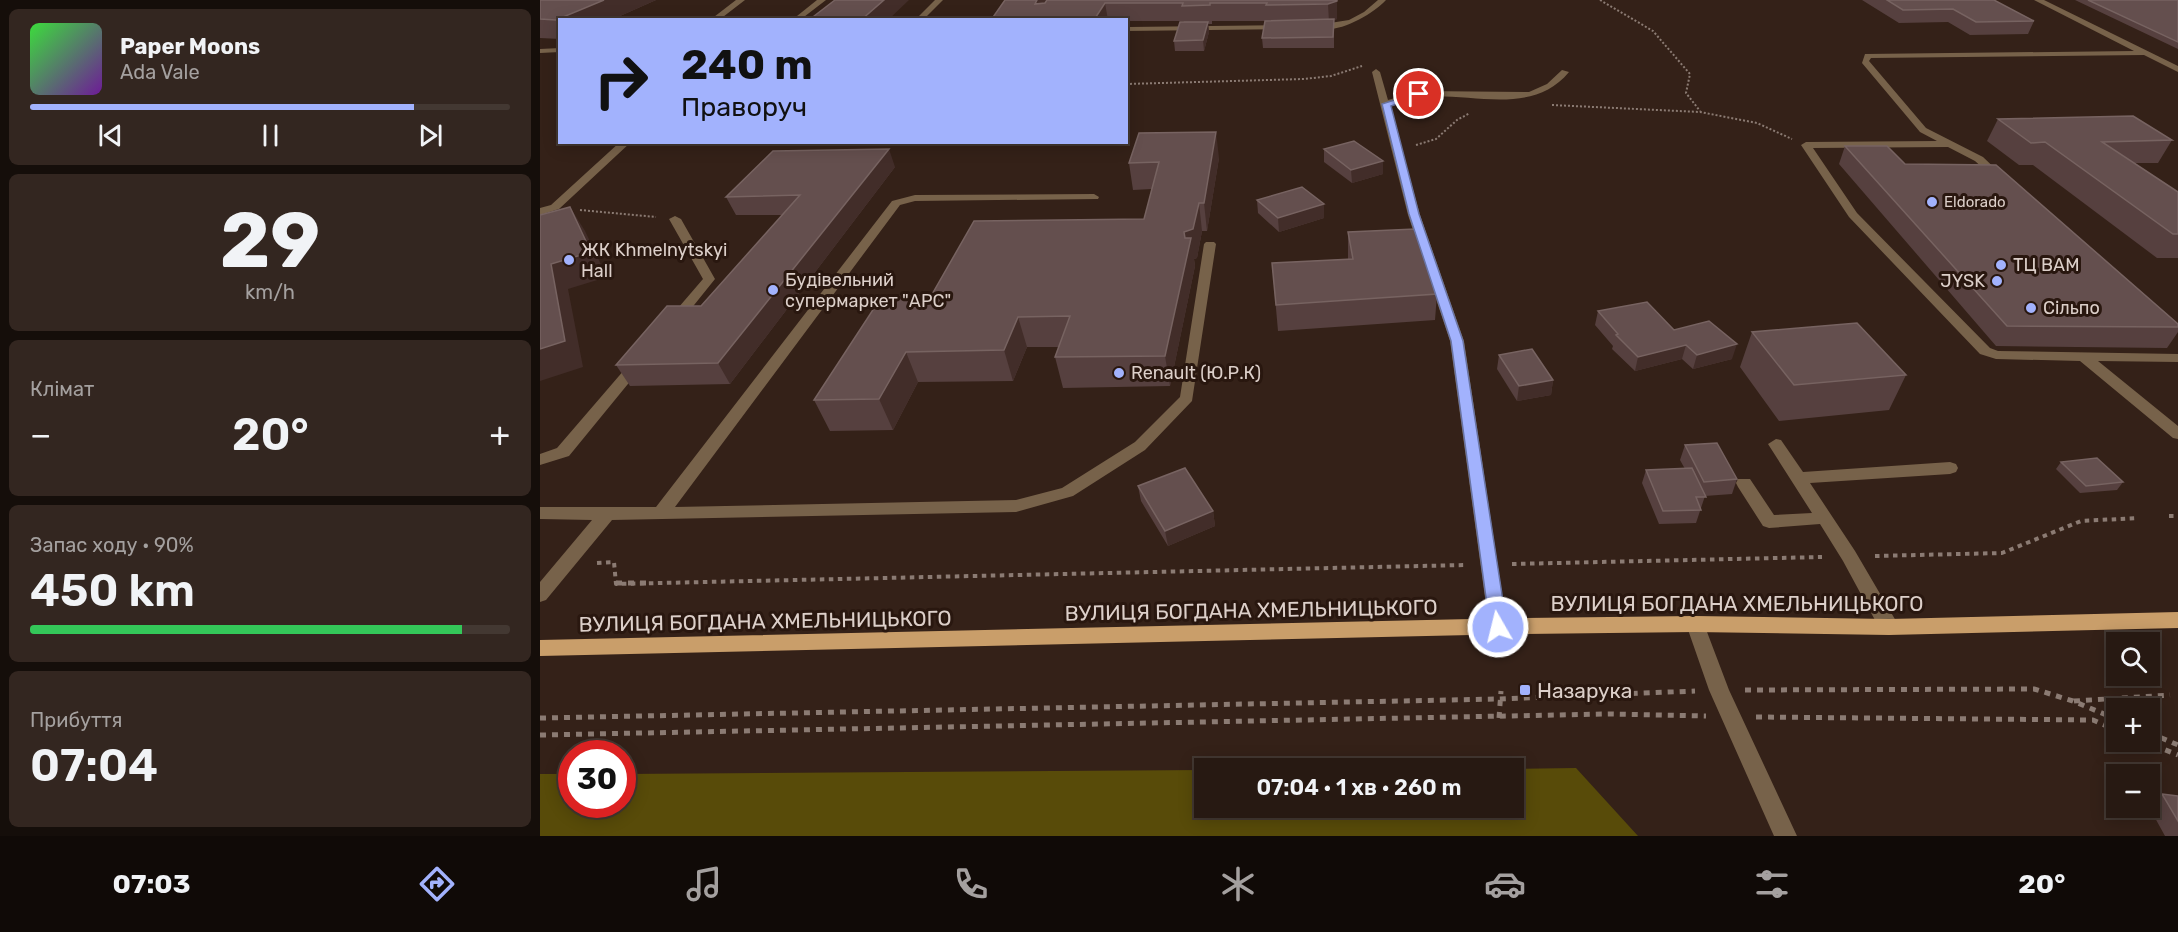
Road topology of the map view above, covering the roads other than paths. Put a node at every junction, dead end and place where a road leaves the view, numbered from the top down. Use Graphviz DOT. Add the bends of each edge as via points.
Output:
graph roads {
  1 [pos="741,0"];
  2 [pos="822,0"];
  3 [pos="939,0"];
  4 [pos="1382,0"];
  5 [pos="2038,0"];
  6 [pos="716,18"];
  7 [pos="798,18"];
  8 [pos="920,18"];
  9 [pos="1294,26"];
  10 [pos="1305,26"];
  11 [pos="1129,29"];
  12 [pos="540,51"];
  13 [pos="558,51"];
  14 [pos="2145,53"];
  15 [pos="2178,69"];
  16 [pos="1377,72"];
  17 [pos="1565,72"];
  18 [pos="1386,104"];
  19 [pos="624,144"];
  20 [pos="1950,144"];
  21 [pos="2013,190"];
  22 [pos="1095,197"];
  23 [pos="540,212"];
  24 [pos="675,219"];
  25 [pos="1210,244"];
  26 [pos="663,334"];
  27 [pos="648,352"];
  28 [pos="2083,356"];
  29 [pos="2178,358"];
  30 [pos="2178,434"];
  31 [pos="1776,444"];
  32 [pos="540,460"];
  33 [pos="1950,468"];
  34 [pos="1798,478"];
  35 [pos="1744,483"];
  36 [pos="540,513"];
  37 [pos="661,513"];
  38 [pos="607,514"];
  39 [pos="1823,518"];
  40 [pos="540,595"];
  41 [pos="2178,620"];
  42 [pos="1695,624"];
  43 [pos="1498,627"];
  44 [pos="1889,627"];
  45 [pos="540,648"];
  46 [pos="1786,836"];
  1 -- 6 [label="street"];
  2 -- 7 [label="street"];
  3 -- 8 [label="street"];
  4 -- 10 [label="street" via="1352,23"];
  5 -- 14 [label="street"];
  9 -- 11 [label="street"];
  12 -- 13 [label="street"];
  14 -- 15 [label="street"];
  14 -- 20 [label="street" via="1868,56 1865,61 1923,130"];
  16 -- 18 [label="street"];
  17 -- 18 [label="street" via="1538,94 1419,94"];
  18 -- 43 [label="street" via="1414,214 1457,341"];
  19 -- 23 [label="street" via="555,207"];
  20 -- 21 [label="street" via="1979,159"];
  20 -- 28 [label="street" via="1806,145 1853,215 1985,351"];
  22 -- 37 [label="street" via="915,198 897,202"];
  24 -- 26 [label="street" via="710,279"];
  25 -- 37 [label="street" via="1187,398 1140,446 1067,492 1016,506"];
  27 -- 32 [label="street" via="563,452"];
  28 -- 29 [label="street"];
  28 -- 30 [label="street"];
  31 -- 34 [label="street"];
  33 -- 34 [label="street"];
  34 -- 39 [label="street"];
  35 -- 39 [label="street" via="1769,522"];
  36 -- 38 [label="street"];
  37 -- 38 [label="street"];
  38 -- 40 [label="street"];
  39 -- 44 [label="street"];
  41 -- 44 [label="main road, ВУЛИЦЯ БОГДАНА ХМЕЛЬНИЦЬКОГО"];
  42 -- 43 [label="main road, ВУЛИЦЯ БОГДАНА ХМЕЛЬНИЦЬКОГО"];
  42 -- 44 [label="main road, ВУЛИЦЯ БОГДАНА ХМЕЛЬНИЦЬКОГО"];
  42 -- 46 [label="street" via="1719,690"];
  43 -- 45 [label="main road, ВУЛИЦЯ БОГДАНА ХМЕЛЬНИЦЬКОГО"];
}
